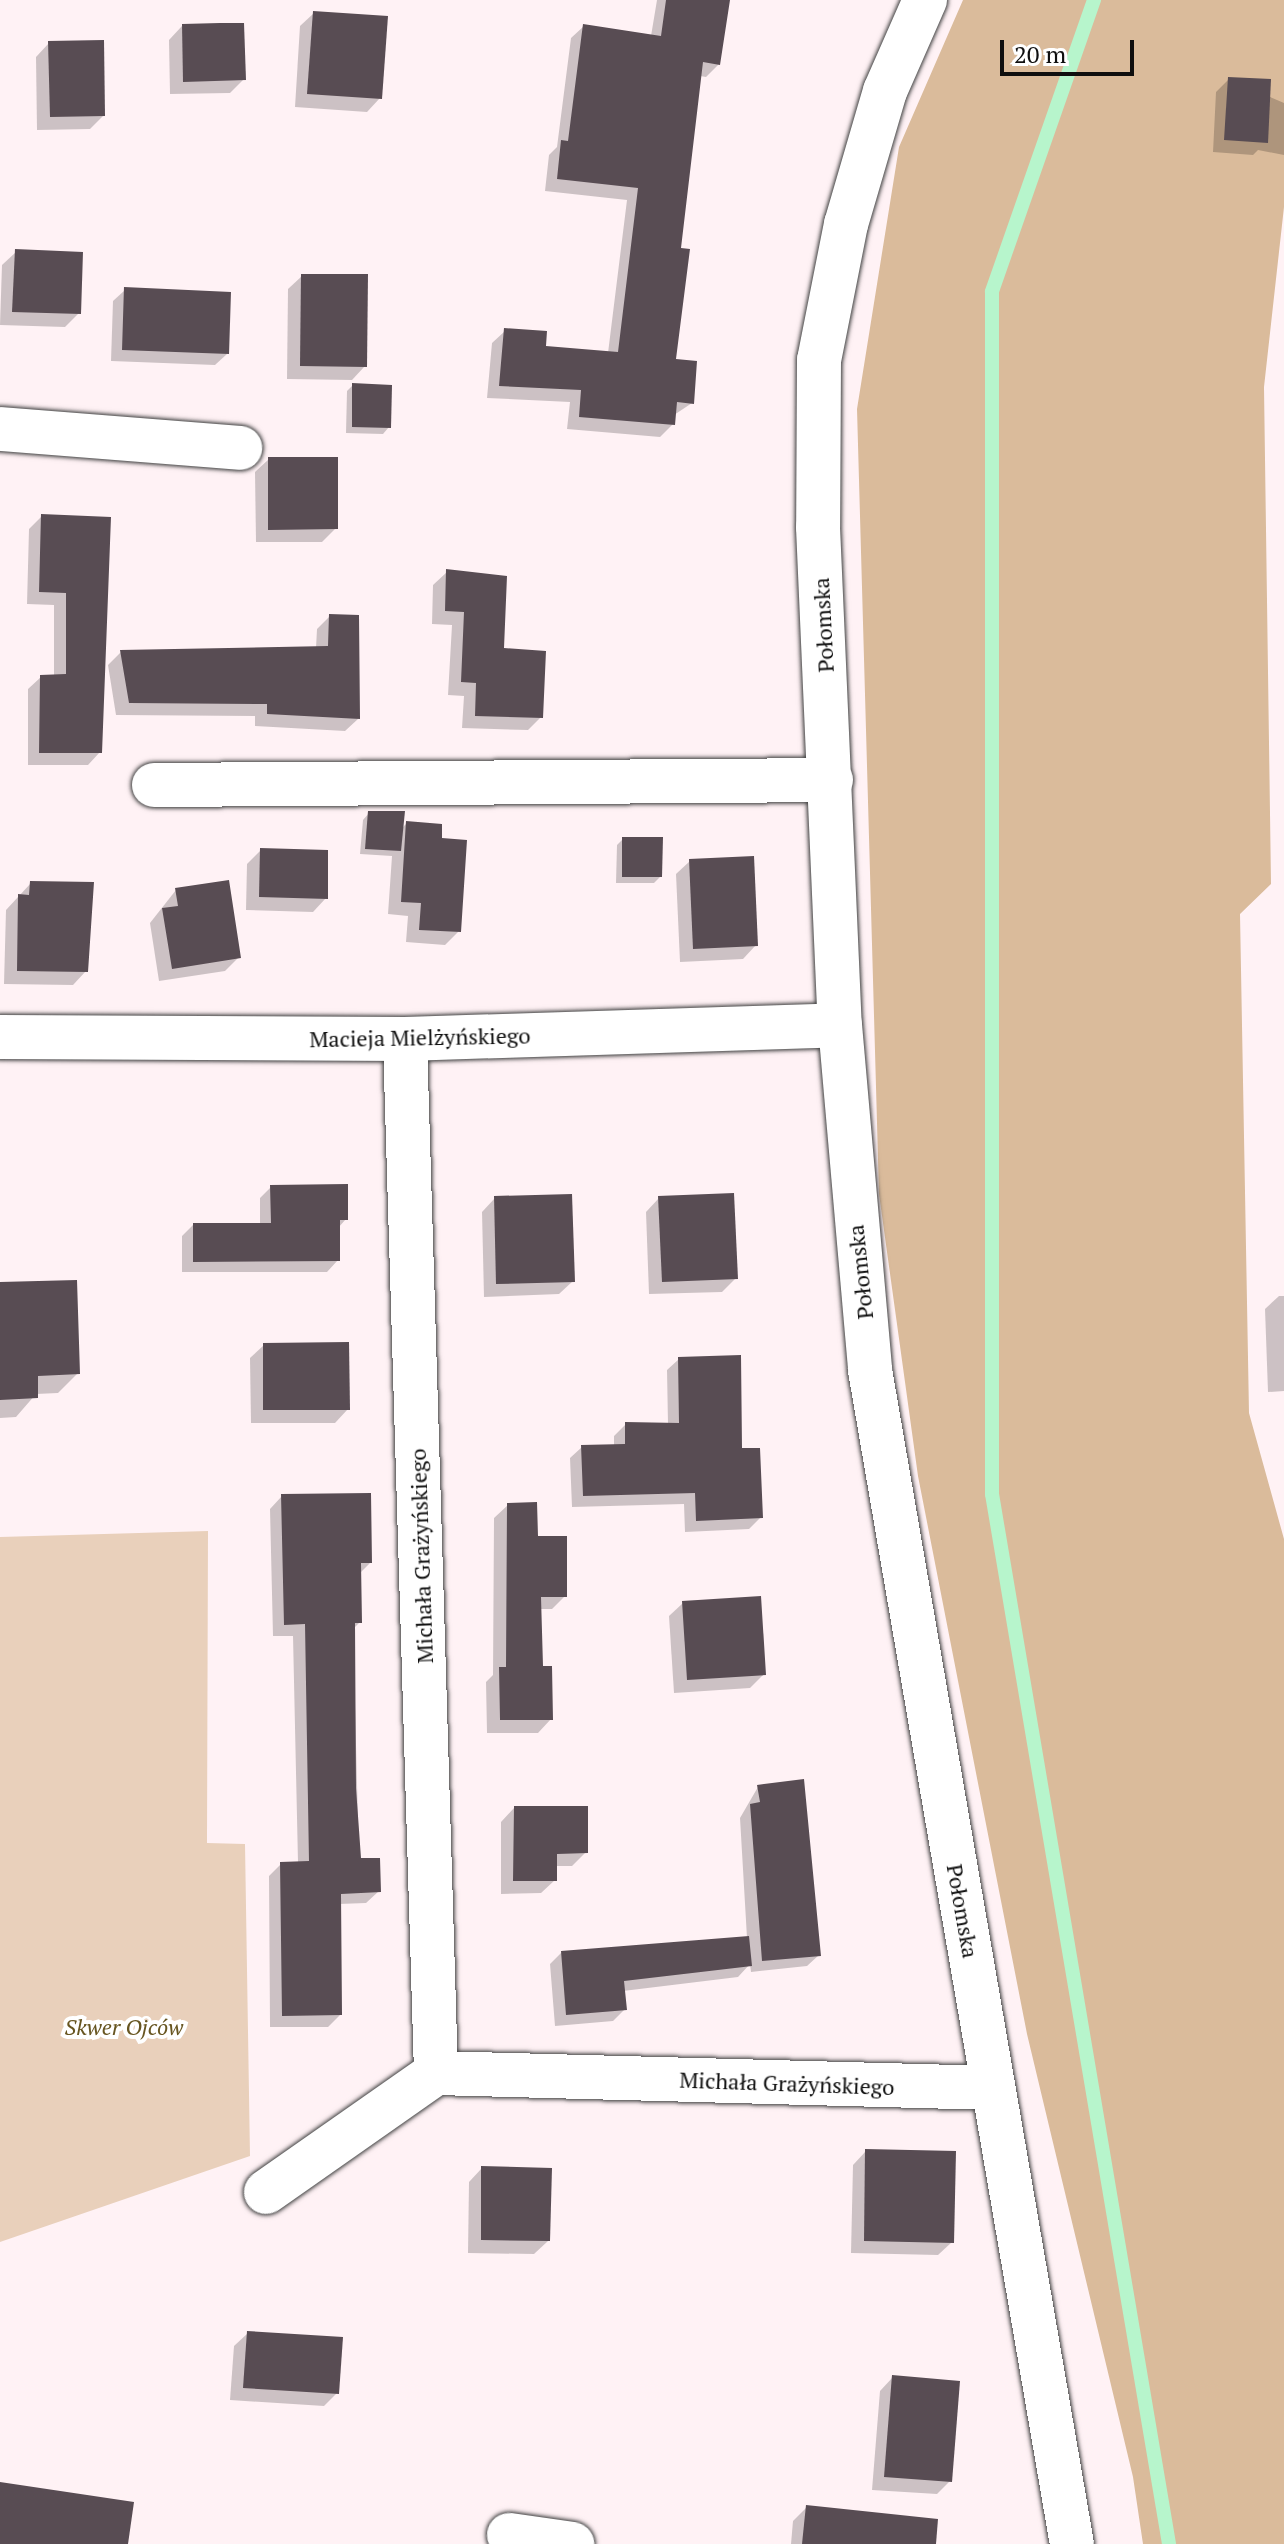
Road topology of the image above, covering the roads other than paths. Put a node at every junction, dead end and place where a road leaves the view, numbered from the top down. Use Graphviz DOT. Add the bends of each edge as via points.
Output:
graph roads {
  1 [pos="925,0"];
  2 [pos="0,429"];
  3 [pos="240,448"];
  4 [pos="831,780"];
  5 [pos="154,785"];
  6 [pos="840,1025"];
  7 [pos="0,1037"];
  8 [pos="405,1039"];
  9 [pos="436,2073"];
  10 [pos="993,2088"];
  11 [pos="266,2192"];
  12 [pos="509,2535"];
  13 [pos="572,2544"];
  14 [pos="1072,2544"];
  1 -- 4 [label="street, Połomska" via="885,91 846,224 819,360 818,527"];
  2 -- 3 [label="street"];
  4 -- 5 [label="street"];
  4 -- 6 [label="street, Połomska"];
  6 -- 8 [label="street, Macieja Mielżyńskiego"];
  6 -- 10 [label="street, Połomska" via="870,1370"];
  7 -- 8 [label="street, Macieja Mielżyńskiego"];
  8 -- 9 [label="street, Michała Grażyńskiego"];
  9 -- 10 [label="street, Michała Grażyńskiego"];
  9 -- 11 [label="street"];
  10 -- 14 [label="street, Połomska"];
  12 -- 13 [label="street"];
}
